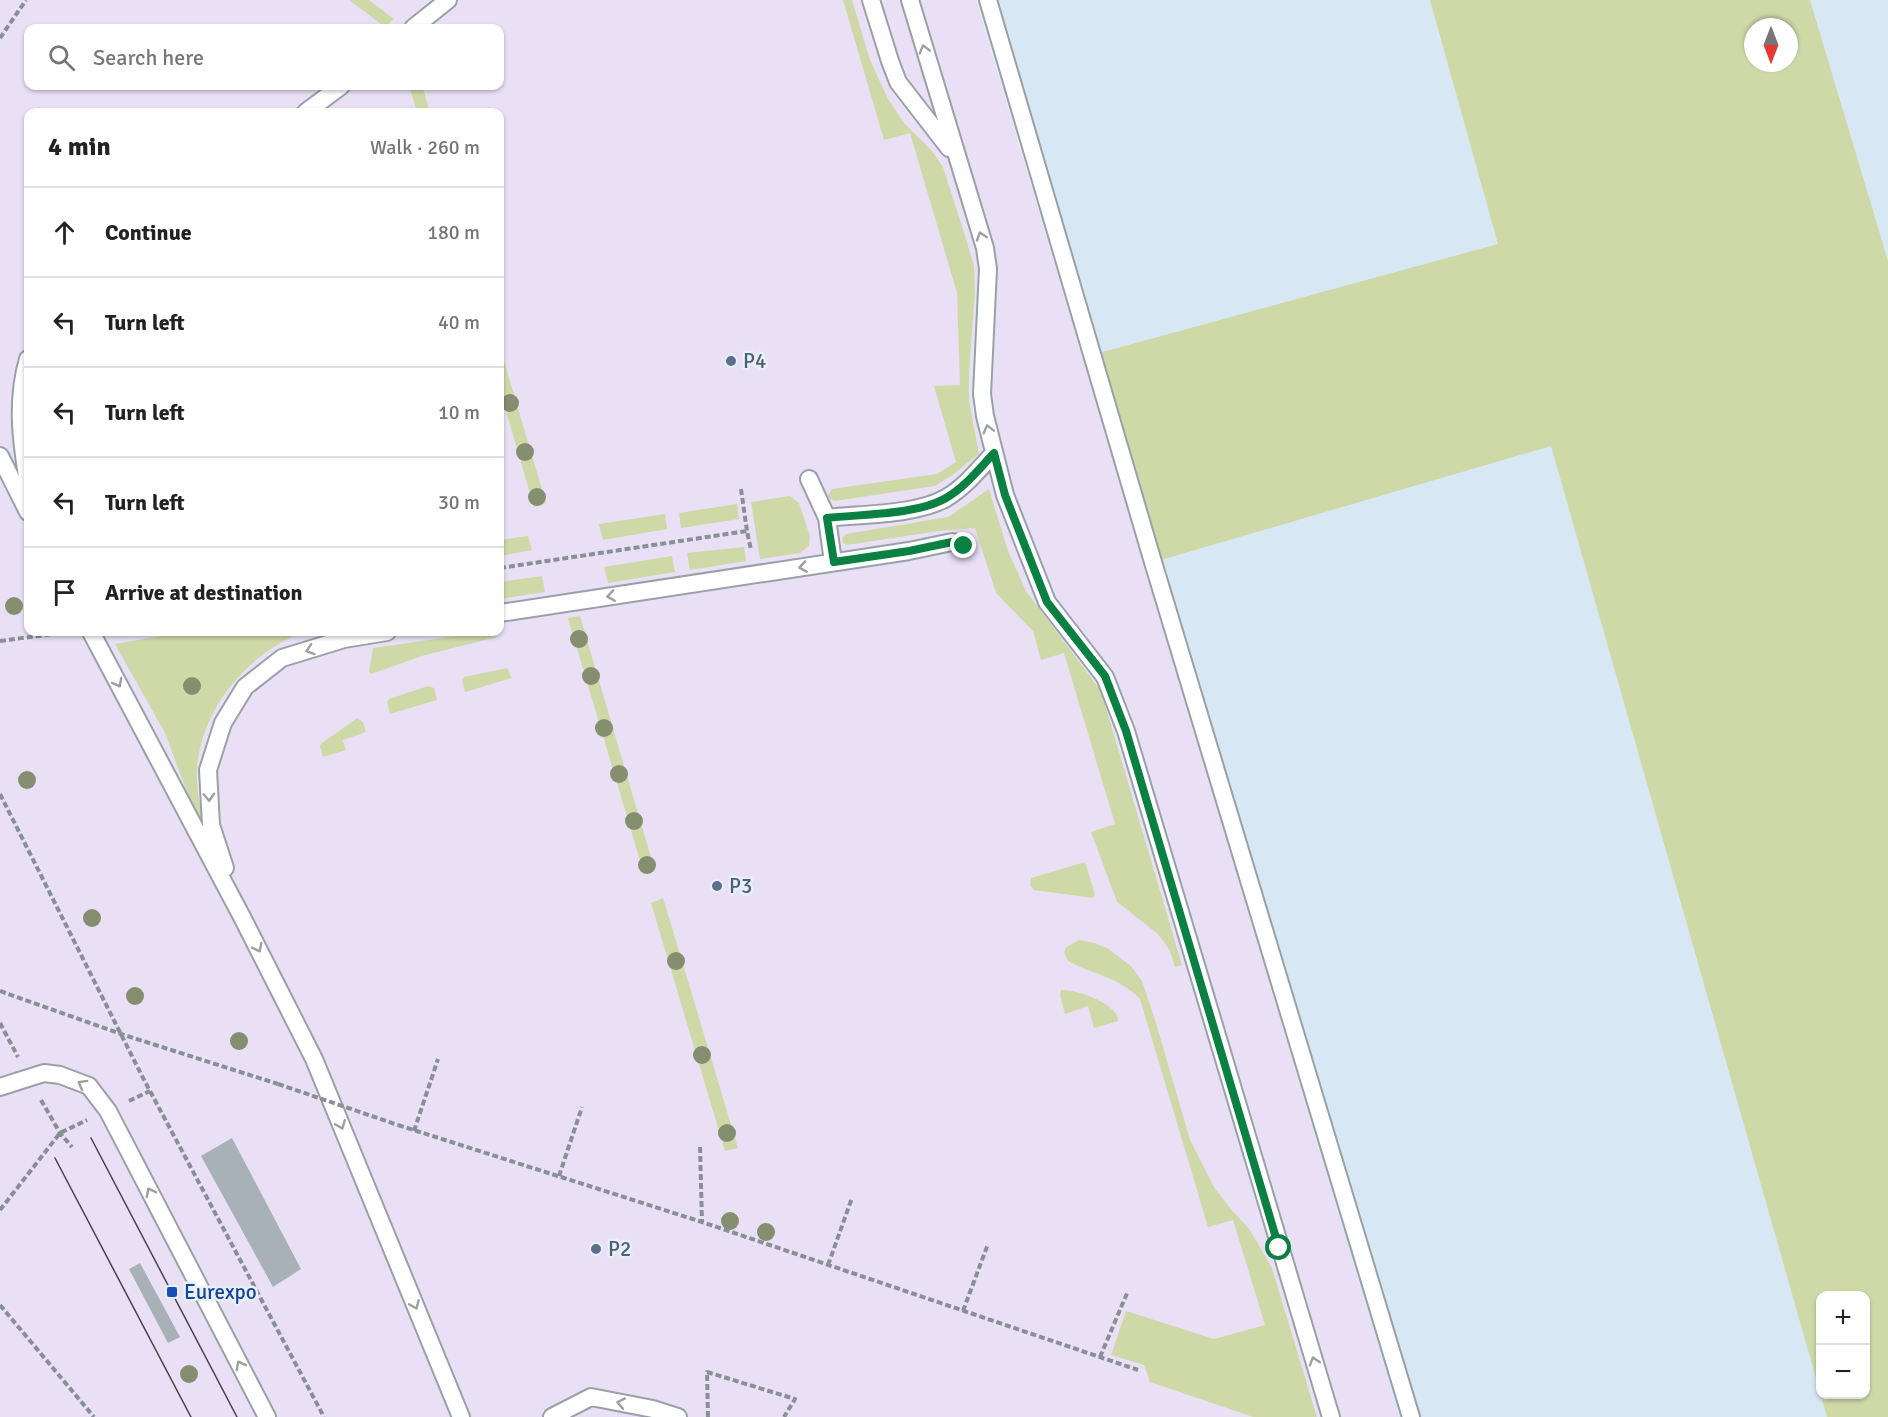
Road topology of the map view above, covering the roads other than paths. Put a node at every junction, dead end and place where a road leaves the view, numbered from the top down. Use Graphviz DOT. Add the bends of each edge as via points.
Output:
graph roads {
  1 [pos="448,0"];
  2 [pos="871,0"];
  3 [pos="910,0"];
  4 [pos="988,0"];
  5 [pos="417,24"];
  6 [pos="335,90"];
  7 [pos="311,108"];
  8 [pos="956,159"];
  9 [pos="24,382"];
  10 [pos="994,453"];
  11 [pos="0,456"];
  12 [pos="24,457"];
  13 [pos="808,479"];
  14 [pos="24,504"];
  15 [pos="827,518"];
  16 [pos="964,546"];
  17 [pos="834,562"];
  18 [pos="504,612"];
  19 [pos="93,636"];
  20 [pos="362,636"];
  21 [pos="242,916"];
  22 [pos="6,1086"];
  23 [pos="0,1098"];
  24 [pos="267,1417"];
  25 [pos="461,1417"];
  26 [pos="552,1417"];
  27 [pos="678,1417"];
  28 [pos="1331,1417"];
  29 [pos="1411,1417"];
  1 -- 5 [label="lane"];
  2 -- 8 [label="lane" via="898,82"];
  8 -- 3 [label="lane, one-way"];
  4 -- 29 [label="lane"];
  6 -- 7 [label="lane"];
  10 -- 8 [label="lane, one-way" via="982,394 988,269"];
  9 -- 12 [label="lane" via="20,405"];
  10 -- 15 [label="lane" via="945,499 921,508"];
  28 -- 10 [label="lane, one-way" via="1126,731 1105,676 1047,602 1005,495"];
  11 -- 14 [label="lane"];
  13 -- 15 [label="lane"];
  15 -- 17 [label="lane"];
  16 -- 17 [label="lane" via="952,542"];
  17 -- 18 [label="lane, one-way"];
  19 -- 21 [label="lane, one-way"];
  20 -- 21 [label="lane, one-way" via="282,658 245,687 223,723 208,770 211,825"];
  21 -- 25 [label="lane, one-way" via="314,1059"];
  22 -- 23 [label="lane"];
  24 -- 22 [label="lane, one-way" via="108,1111 89,1086 44,1073"];
  27 -- 26 [label="lane, one-way" via="591,1397"];
}
